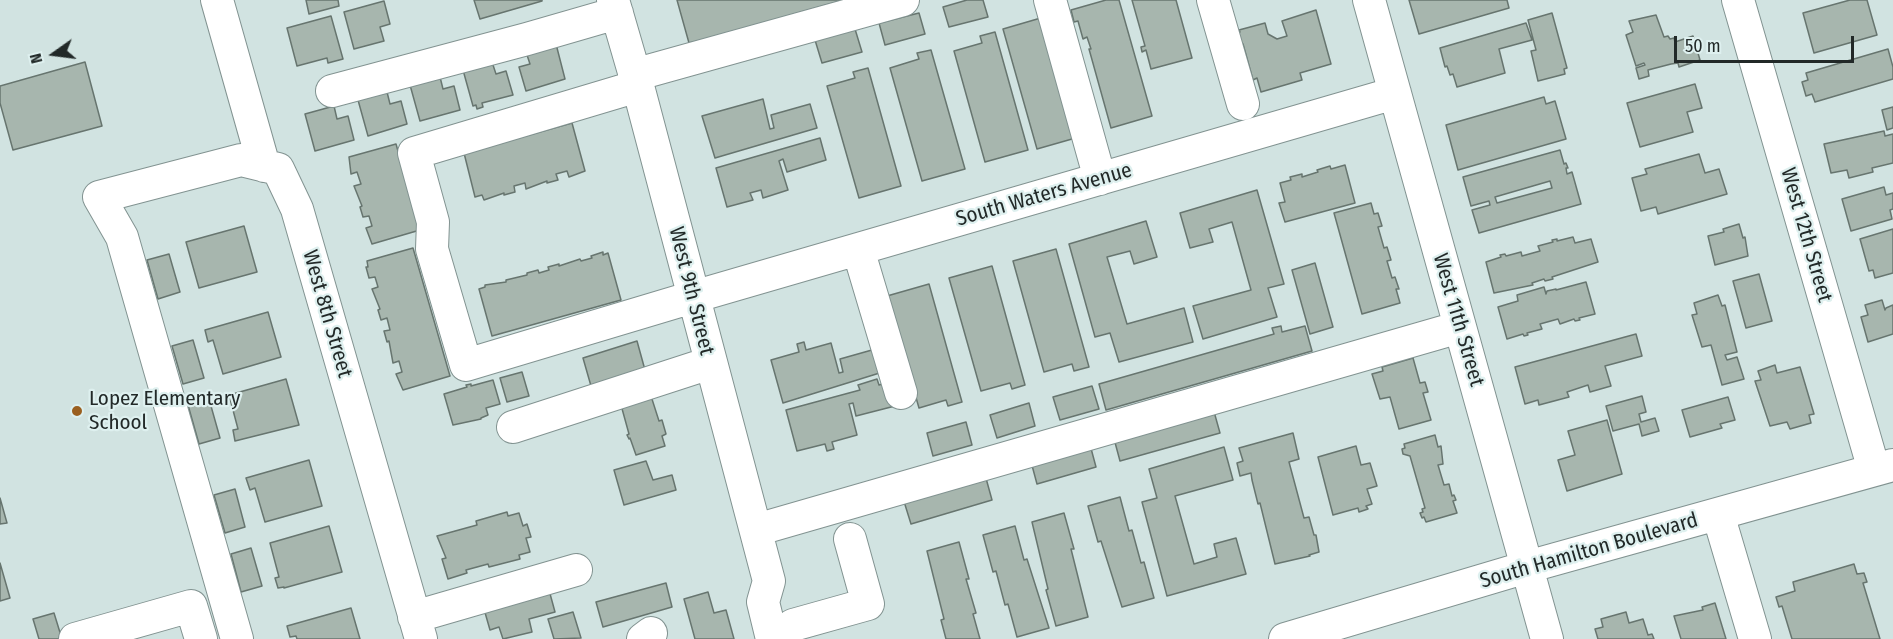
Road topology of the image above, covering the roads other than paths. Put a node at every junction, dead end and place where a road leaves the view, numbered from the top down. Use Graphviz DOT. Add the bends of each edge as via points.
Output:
graph roads {
  1 [pos="217,0"];
  2 [pos="903,0"];
  3 [pos="1050,0"];
  4 [pos="1213,0"];
  5 [pos="1369,0"];
  6 [pos="1738,0"];
  7 [pos="615,6"];
  8 [pos="636,80"];
  9 [pos="332,92"];
  10 [pos="1395,93"];
  11 [pos="1243,104"];
  12 [pos="264,166"];
  13 [pos="1100,179"];
  14 [pos="858,249"];
  15 [pos="693,297"];
  16 [pos="1460,327"];
  17 [pos="710,363"];
  18 [pos="901,393"];
  19 [pos="513,427"];
  20 [pos="1883,468"];
  21 [pos="1718,514"];
  22 [pos="756,530"];
  23 [pos="850,539"];
  24 [pos="1527,567"];
  25 [pos="576,570"];
  26 [pos="417,628"];
  27 [pos="1348,630"];
  28 [pos="788,634"];
  29 [pos="75,639"];
  30 [pos="201,639"];
  31 [pos="237,639"];
  32 [pos="1285,639"];
  33 [pos="1547,639"];
  34 [pos="1755,639"];
  1 -- 12 [label="street"];
  2 -- 8 [label="street"];
  3 -- 13 [label="street"];
  4 -- 11 [label="street"];
  5 -- 10 [label="street, West 11th Street"];
  6 -- 20 [label="street, West 12th Street"];
  7 -- 8 [label="street, West 9th Street"];
  7 -- 9 [label="street" via="527,39"];
  8 -- 15 [label="street, West 9th Street"];
  8 -- 15 [label="street, South Waters Avenue" via="414,153 433,222 432,249 466,365"];
  10 -- 13 [label="street, South Waters Avenue"];
  10 -- 16 [label="street, West 11th Street"];
  12 -- 26 [label="street, West 8th Street" via="278,169 297,208"];
  12 -- 31 [label="street" via="241,160 99,197 122,237"];
  13 -- 14 [label="street, South Waters Avenue"];
  14 -- 15 [label="street, South Waters Avenue"];
  14 -- 18 [label="street"];
  15 -- 17 [label="street, West 9th Street"];
  16 -- 22 [label="street"];
  16 -- 24 [label="street, West 11th Street"];
  17 -- 19 [label="street"];
  17 -- 22 [label="street, West 9th Street"];
  20 -- 21 [label="street, South Hamilton Boulevard"];
  21 -- 24 [label="street, South Hamilton Boulevard"];
  21 -- 34 [label="street"];
  22 -- 28 [label="street, West 9th Street" via="769,581 763,602"];
  23 -- 28 [label="street" via="868,604"];
  24 -- 27 [label="street, South Hamilton Boulevard"];
  24 -- 33 [label="street, West 11th Street"];
  25 -- 26 [label="street"];
  27 -- 32 [label="street, South Hamilton Boulevard"];
  29 -- 30 [label="street" via="190,606"];
}
